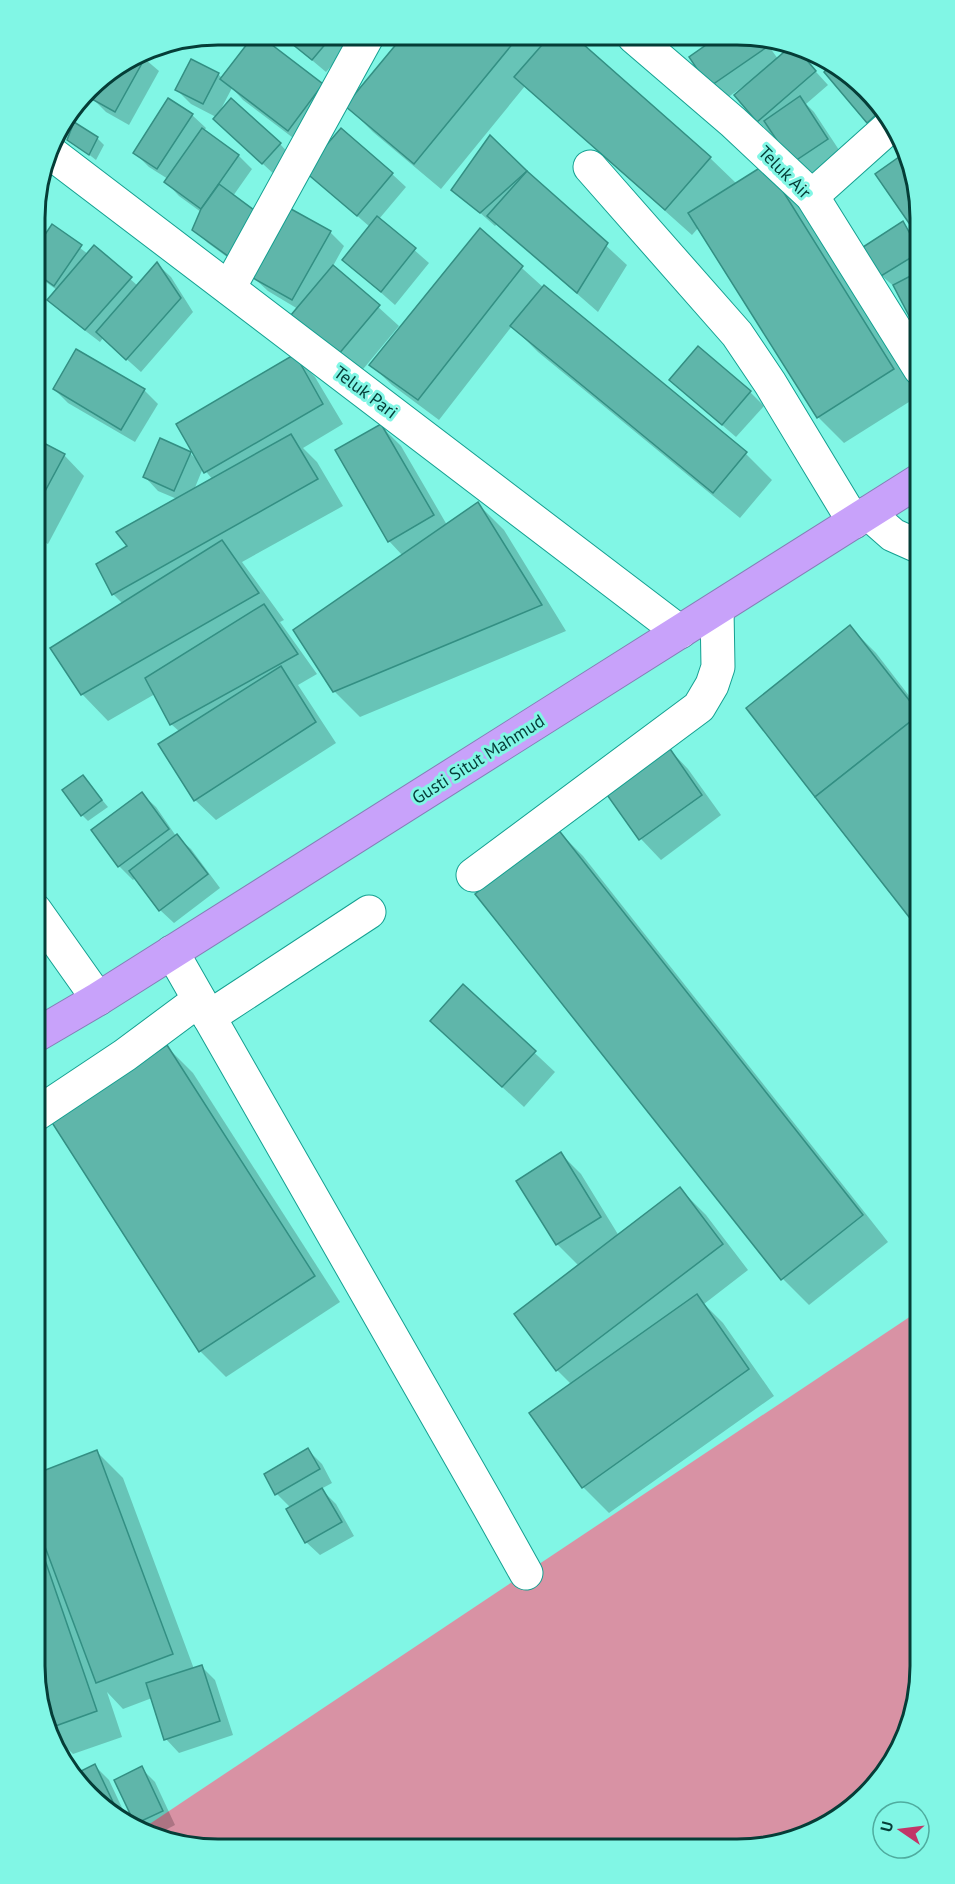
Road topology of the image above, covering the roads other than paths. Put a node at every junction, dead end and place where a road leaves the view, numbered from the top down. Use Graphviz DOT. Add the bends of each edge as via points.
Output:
graph roads {
  1 [pos="363,45"];
  2 [pos="643,45"];
  3 [pos="886,130"];
  4 [pos="57,156"];
  5 [pos="590,167"];
  6 [pos="812,196"];
  7 [pos="229,288"];
  8 [pos="910,353"];
  9 [pos="910,486"];
  10 [pos="861,518"];
  11 [pos="910,543"];
  12 [pos="717,609"];
  13 [pos="680,632"];
  14 [pos="473,875"];
  15 [pos="369,912"];
  16 [pos="45,924"];
  17 [pos="172,952"];
  18 [pos="98,999"];
  19 [pos="204,1009"];
  20 [pos="45,1030"];
  21 [pos="45,1109"];
  22 [pos="526,1573"];
  1 -- 7 [label="street"];
  2 -- 6 [label="street, Teluk Air"];
  3 -- 6 [label="street"];
  4 -- 7 [label="street, Teluk Pari"];
  5 -- 10 [label="street" via="737,334"];
  6 -- 8 [label="street, Teluk Air"];
  7 -- 13 [label="street, Teluk Pari"];
  9 -- 10 [label="highway, Gusti Situt Mahmud"];
  10 -- 11 [label="street"];
  10 -- 12 [label="highway, Gusti Situt Mahmud"];
  12 -- 13 [label="highway, Gusti Situt Mahmud"];
  12 -- 14 [label="street" via="718,667 699,707"];
  13 -- 17 [label="highway, Gusti Situt Mahmud"];
  15 -- 19 [label="street"];
  16 -- 18 [label="street"];
  17 -- 18 [label="highway, Gusti Situt Mahmud"];
  17 -- 19 [label="street"];
  18 -- 20 [label="highway, Gusti Situt Mahmud"];
  19 -- 21 [label="street" via="91,1076"];
  19 -- 22 [label="street"];
}
